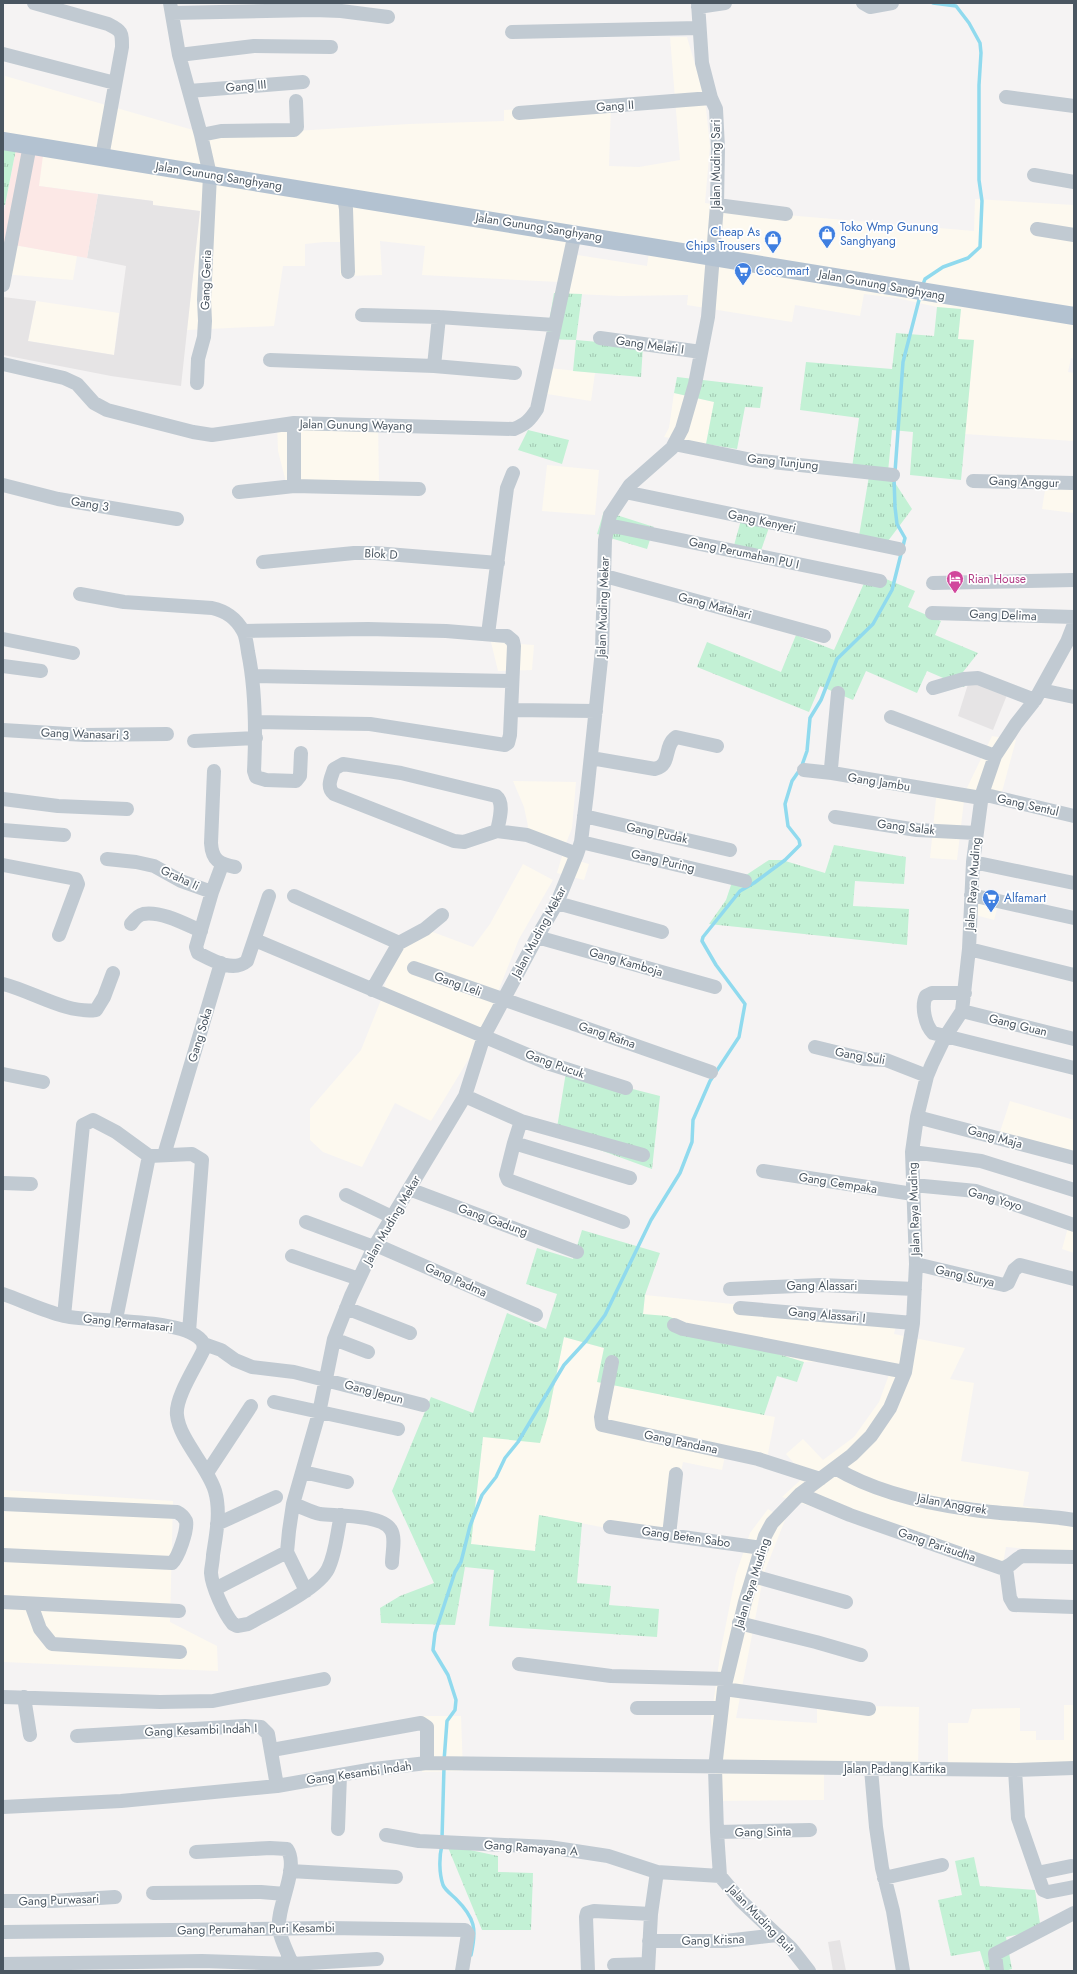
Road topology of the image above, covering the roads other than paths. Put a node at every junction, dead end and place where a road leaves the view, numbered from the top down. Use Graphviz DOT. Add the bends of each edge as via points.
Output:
graph roads {
  1 [pos="34,3"];
  2 [pos="726,3"];
  3 [pos="863,3"];
  4 [pos="892,3"];
  5 [pos="698,5"];
  6 [pos="171,8"];
  7 [pos="388,17"];
  8 [pos="698,28"];
  9 [pos="512,32"];
  10 [pos="331,47"];
  11 [pos="3,54"];
  12 [pos="179,54"];
  13 [pos="303,82"];
  14 [pos="115,83"];
  15 [pos="189,91"];
  16 [pos="1006,97"];
  17 [pos="711,98"];
  18 [pos="296,101"];
  19 [pos="1074,106"];
  20 [pos="519,113"];
  21 [pos="201,135"];
  22 [pos="3,141"];
  23 [pos="30,145"];
  24 [pos="102,157"];
  25 [pos="210,175"];
  26 [pos="1034,175"];
  27 [pos="1074,182"];
  28 [pos="344,196"];
  29 [pos="717,205"];
  30 [pos="786,214"];
  31 [pos="1036,229"];
  32 [pos="575,233"];
  33 [pos="1074,235"];
  34 [pos="713,256"];
  35 [pos="348,272"];
  36 [pos="3,285"];
  37 [pos="362,315"];
  38 [pos="1074,316"];
  39 [pos="439,317"];
  40 [pos="554,325"];
  41 [pos="600,338"];
  42 [pos="701,352"];
  43 [pos="270,360"];
  44 [pos="3,364"];
  45 [pos="434,366"];
  46 [pos="515,373"];
  47 [pos="197,383"];
  48 [pos="294,423"];
  49 [pos="674,444"];
  50 [pos="513,473"];
  51 [pos="893,475"];
  52 [pos="973,481"];
  53 [pos="1074,484"];
  54 [pos="3,485"];
  55 [pos="294,486"];
  56 [pos="419,489"];
  57 [pos="239,492"];
  58 [pos="625,492"];
  59 [pos="177,518"];
  60 [pos="608,525"];
  61 [pos="899,549"];
  62 [pos="263,562"];
  63 [pos="498,563"];
  64 [pos="605,576"];
  65 [pos="1074,580"];
  66 [pos="880,581"];
  67 [pos="934,583"];
  68 [pos="80,594"];
  69 [pos="932,613"];
  70 [pos="1074,617"];
  71 [pos="1074,624"];
  72 [pos="244,631"];
  73 [pos="488,634"];
  74 [pos="824,636"];
  75 [pos="3,639"];
  76 [pos="73,653"];
  77 [pos="3,666"];
  78 [pos="41,671"];
  79 [pos="253,676"];
  80 [pos="512,681"];
  81 [pos="933,688"];
  82 [pos="838,693"];
  83 [pos="1038,695"];
  84 [pos="1074,698"];
  85 [pos="512,710"];
  86 [pos="596,711"];
  87 [pos="891,717"];
  88 [pos="255,722"];
  89 [pos="3,730"];
  90 [pos="167,734"];
  91 [pos="256,738"];
  92 [pos="194,741"];
  93 [pos="717,746"];
  94 [pos="301,753"];
  95 [pos="995,756"];
  96 [pos="591,758"];
  97 [pos="804,770"];
  98 [pos="214,771"];
  99 [pos="832,773"];
  100 [pos="982,796"];
  101 [pos="3,799"];
  102 [pos="127,809"];
  103 [pos="584,816"];
  104 [pos="1074,816"];
  105 [pos="835,817"];
  106 [pos="3,830"];
  107 [pos="497,831"];
  108 [pos="976,833"];
  109 [pos="64,835"];
  110 [pos="579,848"];
  111 [pos="730,850"];
  112 [pos="107,859"];
  113 [pos="972,862"];
  114 [pos="3,865"];
  115 [pos="745,880"];
  116 [pos="1074,883"];
  117 [pos="212,892"];
  118 [pos="971,895"];
  119 [pos="270,896"];
  120 [pos="294,896"];
  121 [pos="557,903"];
  122 [pos="442,915"];
  123 [pos="1074,918"];
  124 [pos="131,924"];
  125 [pos="201,931"];
  126 [pos="662,932"];
  127 [pos="59,936"];
  128 [pos="537,937"];
  129 [pos="255,940"];
  130 [pos="399,944"];
  131 [pos="969,949"];
  132 [pos="221,964"];
  133 [pos="414,968"];
  134 [pos="113,973"];
  135 [pos="1074,975"];
  136 [pos="3,984"];
  137 [pos="715,987"];
  138 [pos="372,990"];
  139 [pos="965,993"];
  140 [pos="503,1000"];
  141 [pos="962,1011"];
  142 [pos="484,1036"];
  143 [pos="941,1036"];
  144 [pos="1074,1039"];
  145 [pos="815,1047"];
  146 [pos="1074,1068"];
  147 [pos="711,1072"];
  148 [pos="3,1074"];
  149 [pos="928,1076"];
  150 [pos="43,1082"];
  151 [pos="626,1088"];
  152 [pos="465,1096"];
  153 [pos="917,1117"];
  154 [pos="521,1121"];
  155 [pos="514,1143"];
  156 [pos="912,1152"];
  157 [pos="164,1155"];
  158 [pos="643,1155"];
  159 [pos="149,1156"];
  160 [pos="1074,1158"];
  161 [pos="763,1171"];
  162 [pos="630,1178"];
  163 [pos="3,1183"];
  164 [pos="31,1184"];
  165 [pos="409,1189"];
  166 [pos="913,1190"];
  167 [pos="1074,1190"];
  168 [pos="346,1195"];
  169 [pos="392,1217"];
  170 [pos="306,1222"];
  171 [pos="624,1222"];
  172 [pos="1074,1225"];
  173 [pos="375,1246"];
  174 [pos="577,1252"];
  175 [pos="292,1256"];
  176 [pos="916,1264"];
  177 [pos="359,1279"];
  178 [pos="1074,1279"];
  179 [pos="730,1289"];
  180 [pos="915,1289"];
  181 [pos="3,1294"];
  182 [pos="346,1308"];
  183 [pos="740,1308"];
  184 [pos="536,1315"];
  185 [pos="64,1316"];
  186 [pos="116,1319"];
  187 [pos="913,1323"];
  188 [pos="674,1325"];
  189 [pos="189,1332"];
  190 [pos="410,1333"];
  191 [pos="334,1339"];
  192 [pos="204,1344"];
  193 [pos="368,1352"];
  194 [pos="612,1362"];
  195 [pos="905,1372"];
  196 [pos="326,1379"];
  197 [pos="274,1402"];
  198 [pos="423,1405"];
  199 [pos="251,1406"];
  200 [pos="319,1413"];
  201 [pos="398,1429"];
  202 [pos="835,1468"];
  203 [pos="302,1472"];
  204 [pos="207,1473"];
  205 [pos="676,1474"];
  206 [pos="820,1479"];
  207 [pos="347,1482"];
  208 [pos="800,1494"];
  209 [pos="276,1497"];
  210 [pos="3,1504"];
  211 [pos="293,1504"];
  212 [pos="341,1515"];
  213 [pos="1074,1520"];
  214 [pos="217,1524"];
  215 [pos="610,1527"];
  216 [pos="669,1535"];
  217 [pos="762,1548"];
  218 [pos="287,1552"];
  219 [pos="3,1555"];
  220 [pos="1074,1558"];
  221 [pos="392,1563"];
  222 [pos="1006,1568"];
  223 [pos="753,1576"];
  224 [pos="214,1589"];
  225 [pos="306,1591"];
  226 [pos="3,1602"];
  227 [pos="846,1602"];
  228 [pos="31,1604"];
  229 [pos="1074,1607"];
  230 [pos="179,1611"];
  231 [pos="739,1623"];
  232 [pos="180,1652"];
  233 [pos="861,1655"];
  234 [pos="519,1664"];
  235 [pos="324,1679"];
  236 [pos="725,1684"];
  237 [pos="3,1697"];
  238 [pos="24,1697"];
  239 [pos="637,1708"];
  240 [pos="721,1708"];
  241 [pos="869,1709"];
  242 [pos="30,1735"];
  243 [pos="77,1736"];
  244 [pos="272,1750"];
  245 [pos="427,1763"];
  246 [pos="715,1768"];
  247 [pos="1074,1768"];
  248 [pos="871,1769"];
  249 [pos="1015,1770"];
  250 [pos="340,1775"];
  251 [pos="277,1786"];
  252 [pos="3,1807"];
  253 [pos="338,1829"];
  254 [pos="810,1830"];
  255 [pos="717,1832"];
  256 [pos="386,1835"];
  257 [pos="196,1852"];
  258 [pos="942,1865"];
  259 [pos="1071,1866"];
  260 [pos="290,1871"];
  261 [pos="657,1872"];
  262 [pos="1038,1873"];
  263 [pos="720,1876"];
  264 [pos="396,1878"];
  265 [pos="884,1878"];
  266 [pos="1074,1887"];
  267 [pos="153,1893"];
  268 [pos="285,1894"];
  269 [pos="115,1897"];
  270 [pos="3,1901"];
  271 [pos="1074,1913"];
  272 [pos="651,1914"];
  273 [pos="279,1929"];
  274 [pos="3,1932"];
  275 [pos="777,1935"];
  276 [pos="649,1941"];
  277 [pos="377,1959"];
  278 [pos="3,1964"];
  279 [pos="292,1964"];
  280 [pos="614,1965"];
  281 [pos="648,1968"];
  282 [pos="462,1971"];
  283 [pos="588,1971"];
  284 [pos="809,1971"];
  285 [pos="903,1971"];
  286 [pos="997,1971"];
  1 -- 14 [label="street" via="119,29 122,34 122,47"];
  2 -- 5 [label="street"];
  3 -- 4 [label="street" via="870,6"];
  5 -- 8 [label="street, Jalan Muding Sari"];
  6 -- 7 [label="street" via="341,11"];
  6 -- 12 [label="street, Gang Geria"];
  8 -- 9 [label="street"];
  8 -- 17 [label="street, Jalan Muding Sari" via="702,63"];
  10 -- 12 [label="street" via="254,46"];
  11 -- 14 [label="street"];
  12 -- 15 [label="street, Gang Geria"];
  13 -- 15 [label="street, Gang III"];
  14 -- 24 [label="street"];
  15 -- 21 [label="street, Gang Geria"];
  16 -- 19 [label="street"];
  17 -- 20 [label="street, Gang II"];
  17 -- 29 [label="street, Jalan Muding Sari" via="716,109 718,127"];
  18 -- 21 [label="street" via="297,127 294,130"];
  21 -- 25 [label="street, Gang Geria"];
  22 -- 23 [label="main road, Jalan Gunung Sanghyang"];
  23 -- 24 [label="main road, Jalan Gunung Sanghyang"];
  23 -- 36 [label="street"];
  24 -- 25 [label="main road, Jalan Gunung Sanghyang"];
  25 -- 28 [label="main road, Jalan Gunung Sanghyang"];
  25 -- 47 [label="street, Gang Geria" via="205,321 198,359"];
  26 -- 27 [label="street"];
  28 -- 32 [label="main road, Jalan Gunung Sanghyang"];
  28 -- 35 [label="street"];
  29 -- 30 [label="street"];
  29 -- 34 [label="street, Jalan Muding Sari"];
  31 -- 33 [label="street"];
  32 -- 34 [label="main road, Jalan Gunung Sanghyang"];
  32 -- 40 [label="street, Jalan Gunung Wayang"];
  34 -- 38 [label="main road, Jalan Gunung Sanghyang"];
  34 -- 42 [label="street, Jalan Muding Mekar" via="708,317"];
  37 -- 39 [label="street"];
  39 -- 40 [label="street"];
  39 -- 45 [label="street"];
  40 -- 48 [label="street, Jalan Gunung Wayang" via="537,408 530,420 514,429"];
  41 -- 42 [label="street, Gang Melati I"];
  42 -- 49 [label="street, Jalan Muding Mekar" via="695,384 682,428"];
  43 -- 45 [label="street"];
  44 -- 48 [label="street, Jalan Gunung Wayang" via="64,378 77,384 94,403 107,410 193,432 212,435"];
  45 -- 46 [label="street"];
  48 -- 55 [label="street"];
  49 -- 51 [label="street, Gang Tunjung" via="752,460"];
  49 -- 58 [label="street, Jalan Muding Mekar"];
  50 -- 63 [label="street" via="507,488"];
  52 -- 53 [label="street, Gang Anggur"];
  54 -- 59 [label="street, Gang 3" via="58,499"];
  55 -- 56 [label="street"];
  55 -- 57 [label="street"];
  58 -- 60 [label="street, Jalan Muding Mekar" via="614,507"];
  58 -- 61 [label="street, Gang Kenyeri"];
  60 -- 64 [label="street, Jalan Muding Mekar" via="605,540"];
  60 -- 66 [label="street, Gang Perumahan PU I"];
  62 -- 63 [label="street, Blok D" via="375,553"];
  63 -- 73 [label="street"];
  64 -- 74 [label="street, Gang Matahari"];
  64 -- 86 [label="street, Jalan Muding Mekar"];
  65 -- 67 [label="street"];
  68 -- 72 [label="street" via="124,602 224,611 231,615"];
  69 -- 70 [label="street, Gang Delima"];
  71 -- 83 [label="street, Jalan Raya Muding"];
  72 -- 73 [label="street" via="368,629"];
  72 -- 79 [label="street"];
  73 -- 80 [label="street" via="506,636 514,641"];
  75 -- 76 [label="street"];
  77 -- 78 [label="street"];
  79 -- 80 [label="street"];
  79 -- 88 [label="street"];
  80 -- 85 [label="street"];
  81 -- 83 [label="street" via="964,679 978,678"];
  82 -- 99 [label="street, Gang Jambu"];
  83 -- 84 [label="street"];
  83 -- 95 [label="street, Jalan Raya Muding"];
  85 -- 86 [label="street"];
  85 -- 88 [label="street" via="509,741 502,745 370,724"];
  86 -- 96 [label="street, Jalan Muding Mekar"];
  87 -- 95 [label="street"];
  88 -- 91 [label="street"];
  89 -- 90 [label="street, Gang Wanasari 3" via="85,735"];
  91 -- 92 [label="street"];
  91 -- 94 [label="street" via="254,772 260,779 293,783 300,776"];
  93 -- 96 [label="street" via="676,738 671,743 665,763 655,769"];
  95 -- 100 [label="street, Jalan Raya Muding"];
  96 -- 103 [label="street, Jalan Muding Mekar"];
  97 -- 99 [label="street"];
  98 -- 117 [label="street" via="211,850 214,858 228,866"];
  99 -- 100 [label="street, Gang Jambu"];
  100 -- 104 [label="street, Gang Sentul"];
  100 -- 108 [label="street, Jalan Raya Muding"];
  101 -- 102 [label="street" via="58,806"];
  103 -- 110 [label="street, Jalan Muding Mekar"];
  103 -- 111 [label="street, Gang Pudak"];
  105 -- 108 [label="street, Gang Salak" via="917,830"];
  106 -- 109 [label="street"];
  107 -- 107 [label="street" via="464,842 454,841 334,794 329,786 334,769 342,764 361,766 496,796 500,798 501,803"];
  107 -- 110 [label="street, Gang Puring" via="527,835"];
  108 -- 113 [label="street, Jalan Raya Muding"];
  110 -- 115 [label="street, Gang Puring"];
  110 -- 121 [label="street, Jalan Muding Mekar"];
  112 -- 117 [label="street, Graha Ii" via="154,866 181,881"];
  113 -- 116 [label="street"];
  113 -- 118 [label="street, Jalan Raya Muding"];
  114 -- 127 [label="street" via="76,879 78,884"];
  117 -- 125 [label="street, Graha Ii"];
  118 -- 123 [label="street"];
  118 -- 131 [label="street, Jalan Raya Muding"];
  119 -- 129 [label="street"];
  120 -- 130 [label="street"];
  121 -- 126 [label="street"];
  121 -- 128 [label="street, Jalan Muding Mekar"];
  122 -- 130 [label="street" via="425,929"];
  124 -- 125 [label="street" via="142,914 150,914 164,916"];
  125 -- 132 [label="street, Graha Ii" via="196,947 198,953"];
  128 -- 137 [label="street, Gang Kamboja"];
  128 -- 140 [label="street, Jalan Muding Mekar"];
  129 -- 132 [label="street" via="247,961 241,966"];
  129 -- 138 [label="street"];
  130 -- 138 [label="street"];
  131 -- 135 [label="street"];
  131 -- 139 [label="street, Jalan Raya Muding"];
  132 -- 157 [label="street, Gang Soka"];
  133 -- 140 [label="street, Gang Leli"];
  134 -- 136 [label="street" via="96,1010 89,1011 62,1005"];
  138 -- 142 [label="street"];
  139 -- 141 [label="street, Jalan Raya Muding"];
  139 -- 143 [label="street" via="932,993 926,996 925,1018 929,1028"];
  140 -- 142 [label="street, Jalan Muding Mekar"];
  140 -- 147 [label="street, Gang Ratna"];
  141 -- 143 [label="street, Jalan Raya Muding"];
  141 -- 144 [label="street, Gang Guan"];
  142 -- 151 [label="street, Gang Pucuk" via="547,1063"];
  142 -- 152 [label="street, Jalan Muding Mekar"];
  143 -- 146 [label="street" via="1034,1056"];
  143 -- 149 [label="street, Jalan Raya Muding"];
  145 -- 149 [label="street, Gang Suli" via="864,1059 886,1060"];
  148 -- 150 [label="street"];
  149 -- 153 [label="street, Jalan Raya Muding"];
  152 -- 154 [label="street"];
  152 -- 165 [label="street, Jalan Muding Mekar"];
  153 -- 156 [label="street, Jalan Raya Muding"];
  153 -- 160 [label="street, Gang Maja"];
  154 -- 155 [label="street"];
  154 -- 158 [label="street"];
  155 -- 162 [label="street"];
  155 -- 171 [label="street" via="506,1176 508,1180"];
  156 -- 166 [label="street, Jalan Raya Muding"];
  156 -- 167 [label="street" via="981,1162"];
  157 -- 159 [label="street"];
  157 -- 189 [label="street" via="192,1154 202,1160"];
  159 -- 185 [label="street" via="116,1132 92,1120 83,1125"];
  159 -- 186 [label="street"];
  161 -- 166 [label="street, Gang Cempaka"];
  163 -- 164 [label="street"];
  165 -- 169 [label="street, Jalan Muding Mekar"];
  165 -- 174 [label="street, Gang Gadung"];
  166 -- 172 [label="street, Gang Yoyo" via="976,1191"];
  166 -- 176 [label="street, Jalan Raya Muding"];
  168 -- 169 [label="street"];
  169 -- 173 [label="street, Jalan Muding Mekar"];
  170 -- 173 [label="street, Gang Padma"];
  173 -- 177 [label="street, Jalan Muding Mekar"];
  173 -- 184 [label="street, Gang Padma"];
  175 -- 177 [label="street"];
  176 -- 178 [label="street, Gang Surya" via="1004,1285 1020,1265"];
  176 -- 180 [label="street, Jalan Raya Muding"];
  177 -- 182 [label="street, Jalan Muding Mekar"];
  179 -- 180 [label="street, Gang Alassari" via="821,1285"];
  180 -- 187 [label="street, Jalan Raya Muding"];
  181 -- 185 [label="street, Gang Permatasari"];
  182 -- 190 [label="street"];
  182 -- 191 [label="street, Jalan Muding Mekar"];
  183 -- 187 [label="street, Gang Alassari I"];
  185 -- 186 [label="street, Gang Permatasari"];
  186 -- 189 [label="street, Gang Permatasari"];
  187 -- 195 [label="street, Jalan Raya Muding"];
  188 -- 195 [label="street" via="683,1329"];
  189 -- 192 [label="street, Gang Permatasari" via="201,1339"];
  191 -- 193 [label="street"];
  191 -- 196 [label="street, Jalan Muding Mekar"];
  192 -- 196 [label="street, Gang Permatasari" via="252,1367"];
  192 -- 204 [label="street" via="177,1404 177,1416 182,1430"];
  194 -- 206 [label="street, Gang Pandana" via="601,1417 602,1425 758,1459"];
  195 -- 202 [label="street, Jalan Raya Muding" via="890,1408 871,1436"];
  196 -- 198 [label="street, Gang Jepun"];
  196 -- 200 [label="street, Jalan Muding Mekar"];
  197 -- 200 [label="street"];
  199 -- 204 [label="street"];
  200 -- 201 [label="street"];
  200 -- 203 [label="street, Jalan Muding Mekar"];
  202 -- 206 [label="street, Jalan Raya Muding"];
  202 -- 213 [label="street, Jalan Anggrek" via="873,1487 934,1502 968,1509"];
  203 -- 207 [label="street"];
  203 -- 211 [label="street, Jalan Muding Mekar"];
  204 -- 214 [label="street" via="215,1491"];
  205 -- 216 [label="street"];
  206 -- 208 [label="street, Jalan Raya Muding"];
  208 -- 217 [label="street, Jalan Raya Muding" via="772,1523"];
  208 -- 222 [label="street, Gang Parisudha" via="850,1515"];
  209 -- 214 [label="street"];
  210 -- 219 [label="street" via="177,1512 186,1520 186,1528 177,1556 172,1563"];
  211 -- 212 [label="street" via="319,1514"];
  211 -- 218 [label="street, Jalan Muding Mekar"];
  212 -- 221 [label="street" via="386,1525 393,1534"];
  212 -- 225 [label="street" via="328,1569 324,1576"];
  214 -- 224 [label="street" via="211,1573"];
  215 -- 216 [label="street, Gang Beten Sabo"];
  216 -- 217 [label="street, Gang Beten Sabo"];
  217 -- 223 [label="street, Jalan Raya Muding"];
  218 -- 224 [label="street"];
  218 -- 225 [label="street"];
  220 -- 222 [label="street" via="1022,1556"];
  222 -- 229 [label="street" via="1010,1598 1014,1605"];
  223 -- 227 [label="street"];
  223 -- 231 [label="street, Jalan Raya Muding"];
  224 -- 225 [label="street" via="230,1620 237,1626 248,1624"];
  226 -- 228 [label="street"];
  228 -- 230 [label="street"];
  228 -- 232 [label="street" via="40,1629 52,1644 58,1646"];
  231 -- 233 [label="street"];
  231 -- 236 [label="street, Jalan Raya Muding"];
  234 -- 236 [label="street" via="610,1676"];
  235 -- 238 [label="street" via="213,1701 160,1702"];
  236 -- 240 [label="street, Jalan Raya Muding"];
  236 -- 241 [label="street" via="771,1697"];
  237 -- 238 [label="street"];
  238 -- 242 [label="street"];
  239 -- 240 [label="street"];
  240 -- 246 [label="street, Jalan Raya Muding"];
  243 -- 244 [label="street, Gang Kesambi Indah I" via="256,1726 265,1728"];
  244 -- 245 [label="street" via="421,1723 427,1727"];
  244 -- 251 [label="street, Gang Kesambi Indah I"];
  245 -- 246 [label="street, Gang Kesambi Indah"];
  245 -- 250 [label="street, Gang Kesambi Indah"];
  246 -- 248 [label="street, Jalan Padang Kartika"];
  246 -- 255 [label="street, Jalan Muding Buit"];
  247 -- 249 [label="street, Jalan Padang Kartika"];
  248 -- 249 [label="street, Jalan Padang Kartika"];
  248 -- 265 [label="street"];
  249 -- 262 [label="street" via="1018,1818"];
  250 -- 251 [label="street, Gang Kesambi Indah"];
  250 -- 253 [label="street"];
  251 -- 252 [label="street, Gang Kesambi Indah" via="121,1801"];
  254 -- 255 [label="street, Gang Sinta"];
  255 -- 263 [label="street, Jalan Muding Buit"];
  256 -- 261 [label="street, Gang Ramayana A" via="420,1841 585,1851"];
  257 -- 260 [label="street" via="287,1849 290,1853"];
  258 -- 265 [label="street"];
  259 -- 262 [label="street"];
  260 -- 264 [label="street"];
  260 -- 268 [label="street"];
  261 -- 263 [label="street, Gang Ramayana A"];
  261 -- 272 [label="street"];
  262 -- 266 [label="street" via="1044,1890 1048,1892"];
  263 -- 275 [label="street, Jalan Muding Buit" via="741,1901"];
  265 -- 285 [label="street" via="893,1911"];
  267 -- 268 [label="street"];
  268 -- 273 [label="street"];
  269 -- 270 [label="street, Gang Purwasari"];
  271 -- 286 [label="street" via="995,1954"];
  272 -- 276 [label="street"];
  272 -- 283 [label="street" via="594,1911 587,1913"];
  273 -- 274 [label="street, Gang Perumahan Puri Kesambi"];
  273 -- 279 [label="street"];
  273 -- 282 [label="street, Gang Perumahan Puri Kesambi" via="467,1930"];
  275 -- 276 [label="street, Gang Krisna" via="725,1941"];
  275 -- 284 [label="street, Jalan Muding Buit"];
  276 -- 281 [label="street"];
  277 -- 279 [label="street"];
  278 -- 279 [label="street" via="202,1961"];
  280 -- 281 [label="street"];
}
